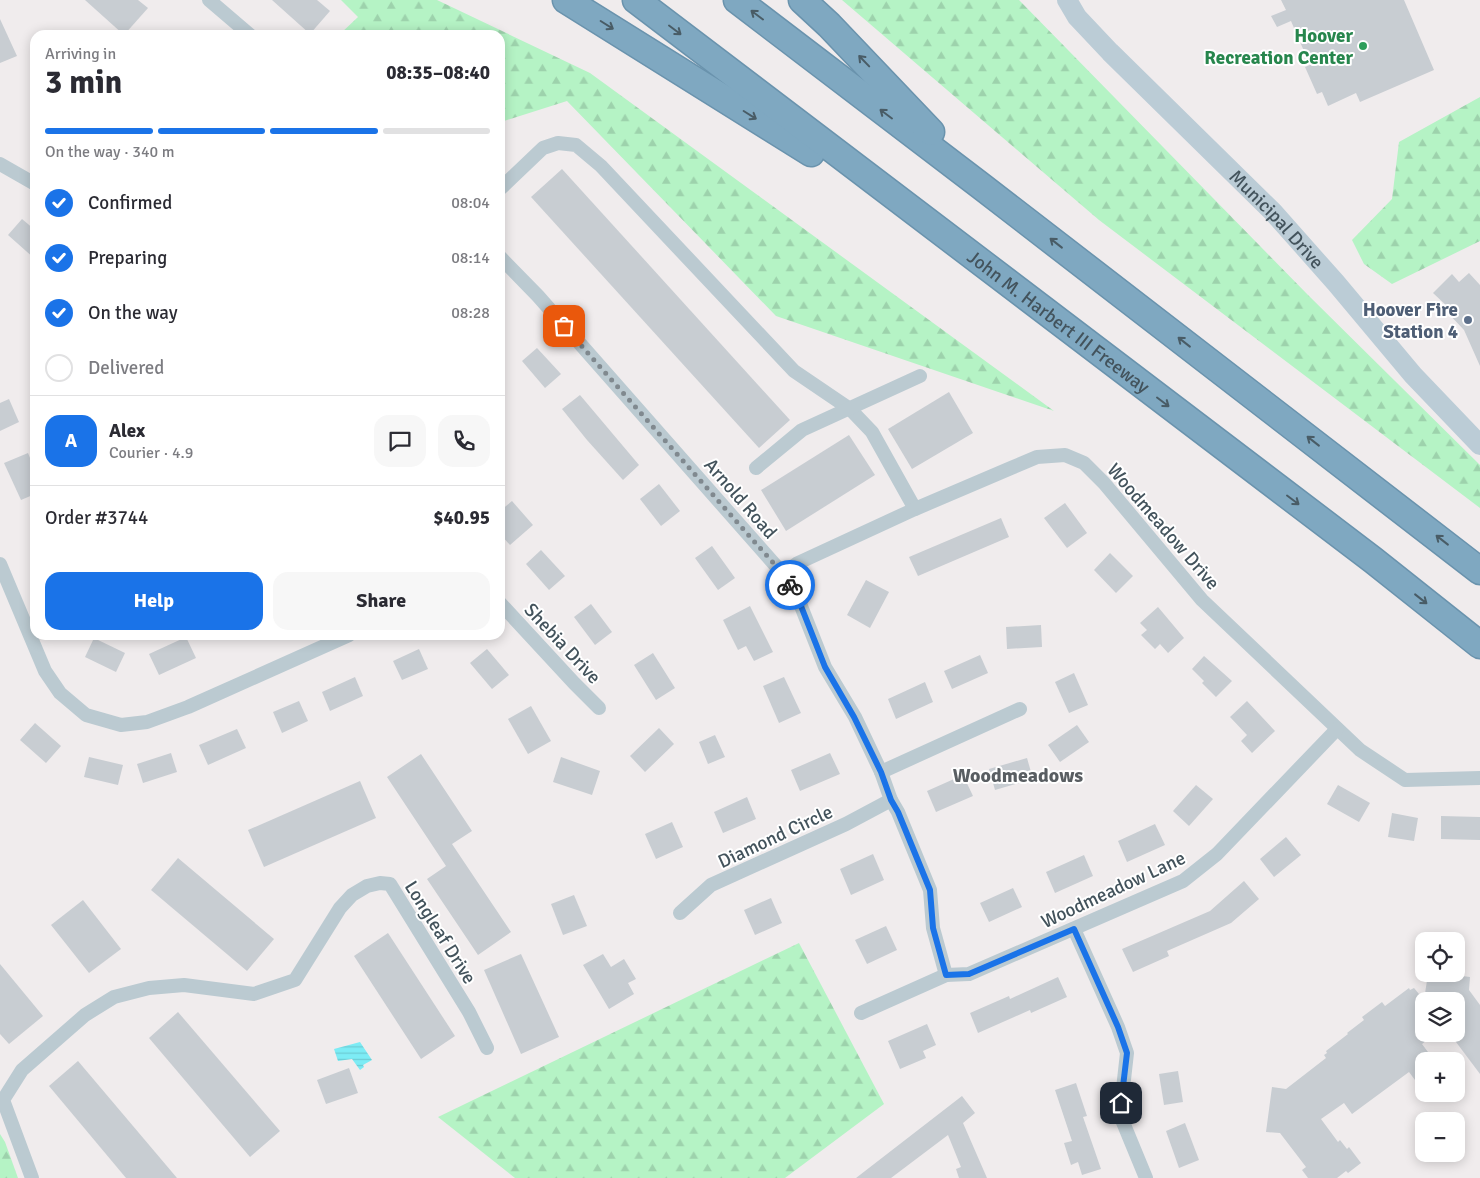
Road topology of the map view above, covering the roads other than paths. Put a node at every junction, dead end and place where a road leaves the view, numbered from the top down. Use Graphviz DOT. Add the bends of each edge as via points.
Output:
graph roads {
  1 [pos="209,0"];
  2 [pos="566,0"];
  3 [pos="636,0"];
  4 [pos="737,0"];
  5 [pos="802,0"];
  6 [pos="1066,0"];
  7 [pos="244,30"];
  8 [pos="0,164"];
  9 [pos="30,181"];
  10 [pos="505,184"];
  11 [pos="981,186"];
  12 [pos="943,235"];
  13 [pos="505,262"];
  14 [pos="920,376"];
  15 [pos="850,409"];
  16 [pos="1480,445"];
  17 [pos="756,468"];
  18 [pos="916,509"];
  19 [pos="0,564"];
  20 [pos="1480,571"];
  21 [pos="783,574"];
  22 [pos="505,608"];
  23 [pos="30,635"];
  24 [pos="32,640"];
  25 [pos="338,640"];
  26 [pos="1480,645"];
  27 [pos="599,708"];
  28 [pos="1020,709"];
  29 [pos="1337,729"];
  30 [pos="881,772"];
  31 [pos="1480,778"];
  32 [pos="891,800"];
  33 [pos="680,913"];
  34 [pos="1074,929"];
  35 [pos="946,975"];
  36 [pos="861,1013"];
  37 [pos="488,1048"];
  38 [pos="2,1098"];
  39 [pos="32,1178"];
  40 [pos="1146,1178"];
  1 -- 7 [label="street"];
  2 -- 12 [label="highway, one-way"];
  3 -- 12 [label="highway, John M. Harbert III Freeway, one-way"];
  11 -- 4 [label="highway, one-way"];
  11 -- 5 [label="highway, one-way" via="829,24"];
  6 -- 16 [label="street, Municipal Drive" via="1077,17 1110,52 1273,212 1413,375"];
  8 -- 9 [label="street"];
  10 -- 15 [label="street" via="543,148 558,143 576,145 601,166 794,371"];
  20 -- 11 [label="highway, one-way"];
  12 -- 26 [label="highway, John M. Harbert III Freeway, one-way" via="1373,560"];
  13 -- 21 [label="street, Arnold Road"];
  14 -- 15 [label="street"];
  15 -- 17 [label="street" via="802,430"];
  15 -- 18 [label="street" via="872,432"];
  18 -- 21 [label="street, Woodmeadow Drive" via="798,563"];
  18 -- 29 [label="street, Woodmeadow Drive" via="1037,458 1065,455 1084,463 1202,600"];
  19 -- 23 [label="street"];
  21 -- 30 [label="street, Arnold Road" via="799,601 825,667"];
  22 -- 27 [label="street, Shebia Drive"];
  24 -- 25 [label="street" via="45,671 60,694 86,715 121,724 147,722 188,707"];
  28 -- 30 [label="street"];
  29 -- 31 [label="street, Woodmeadow Drive" via="1360,750 1406,780"];
  29 -- 34 [label="street, Woodmeadow Lane" via="1199,870 1183,881"];
  30 -- 32 [label="street, Arnold Road"];
  32 -- 33 [label="street, Diamond Circle" via="711,885"];
  32 -- 35 [label="street, Arnold Road" via="930,890 933,928"];
  34 -- 35 [label="street, Woodmeadow Lane" via="969,974"];
  34 -- 40 [label="street" via="1127,1053 1120,1115"];
  35 -- 36 [label="street, Woodmeadow Lane"];
  37 -- 38 [label="street, Longleaf Drive" via="390,884 380,883 352,895 340,908 295,980 254,994 184,985 149,988 114,998 85,1015 22,1070"];
  38 -- 39 [label="street, Longleaf Drive"];
}
